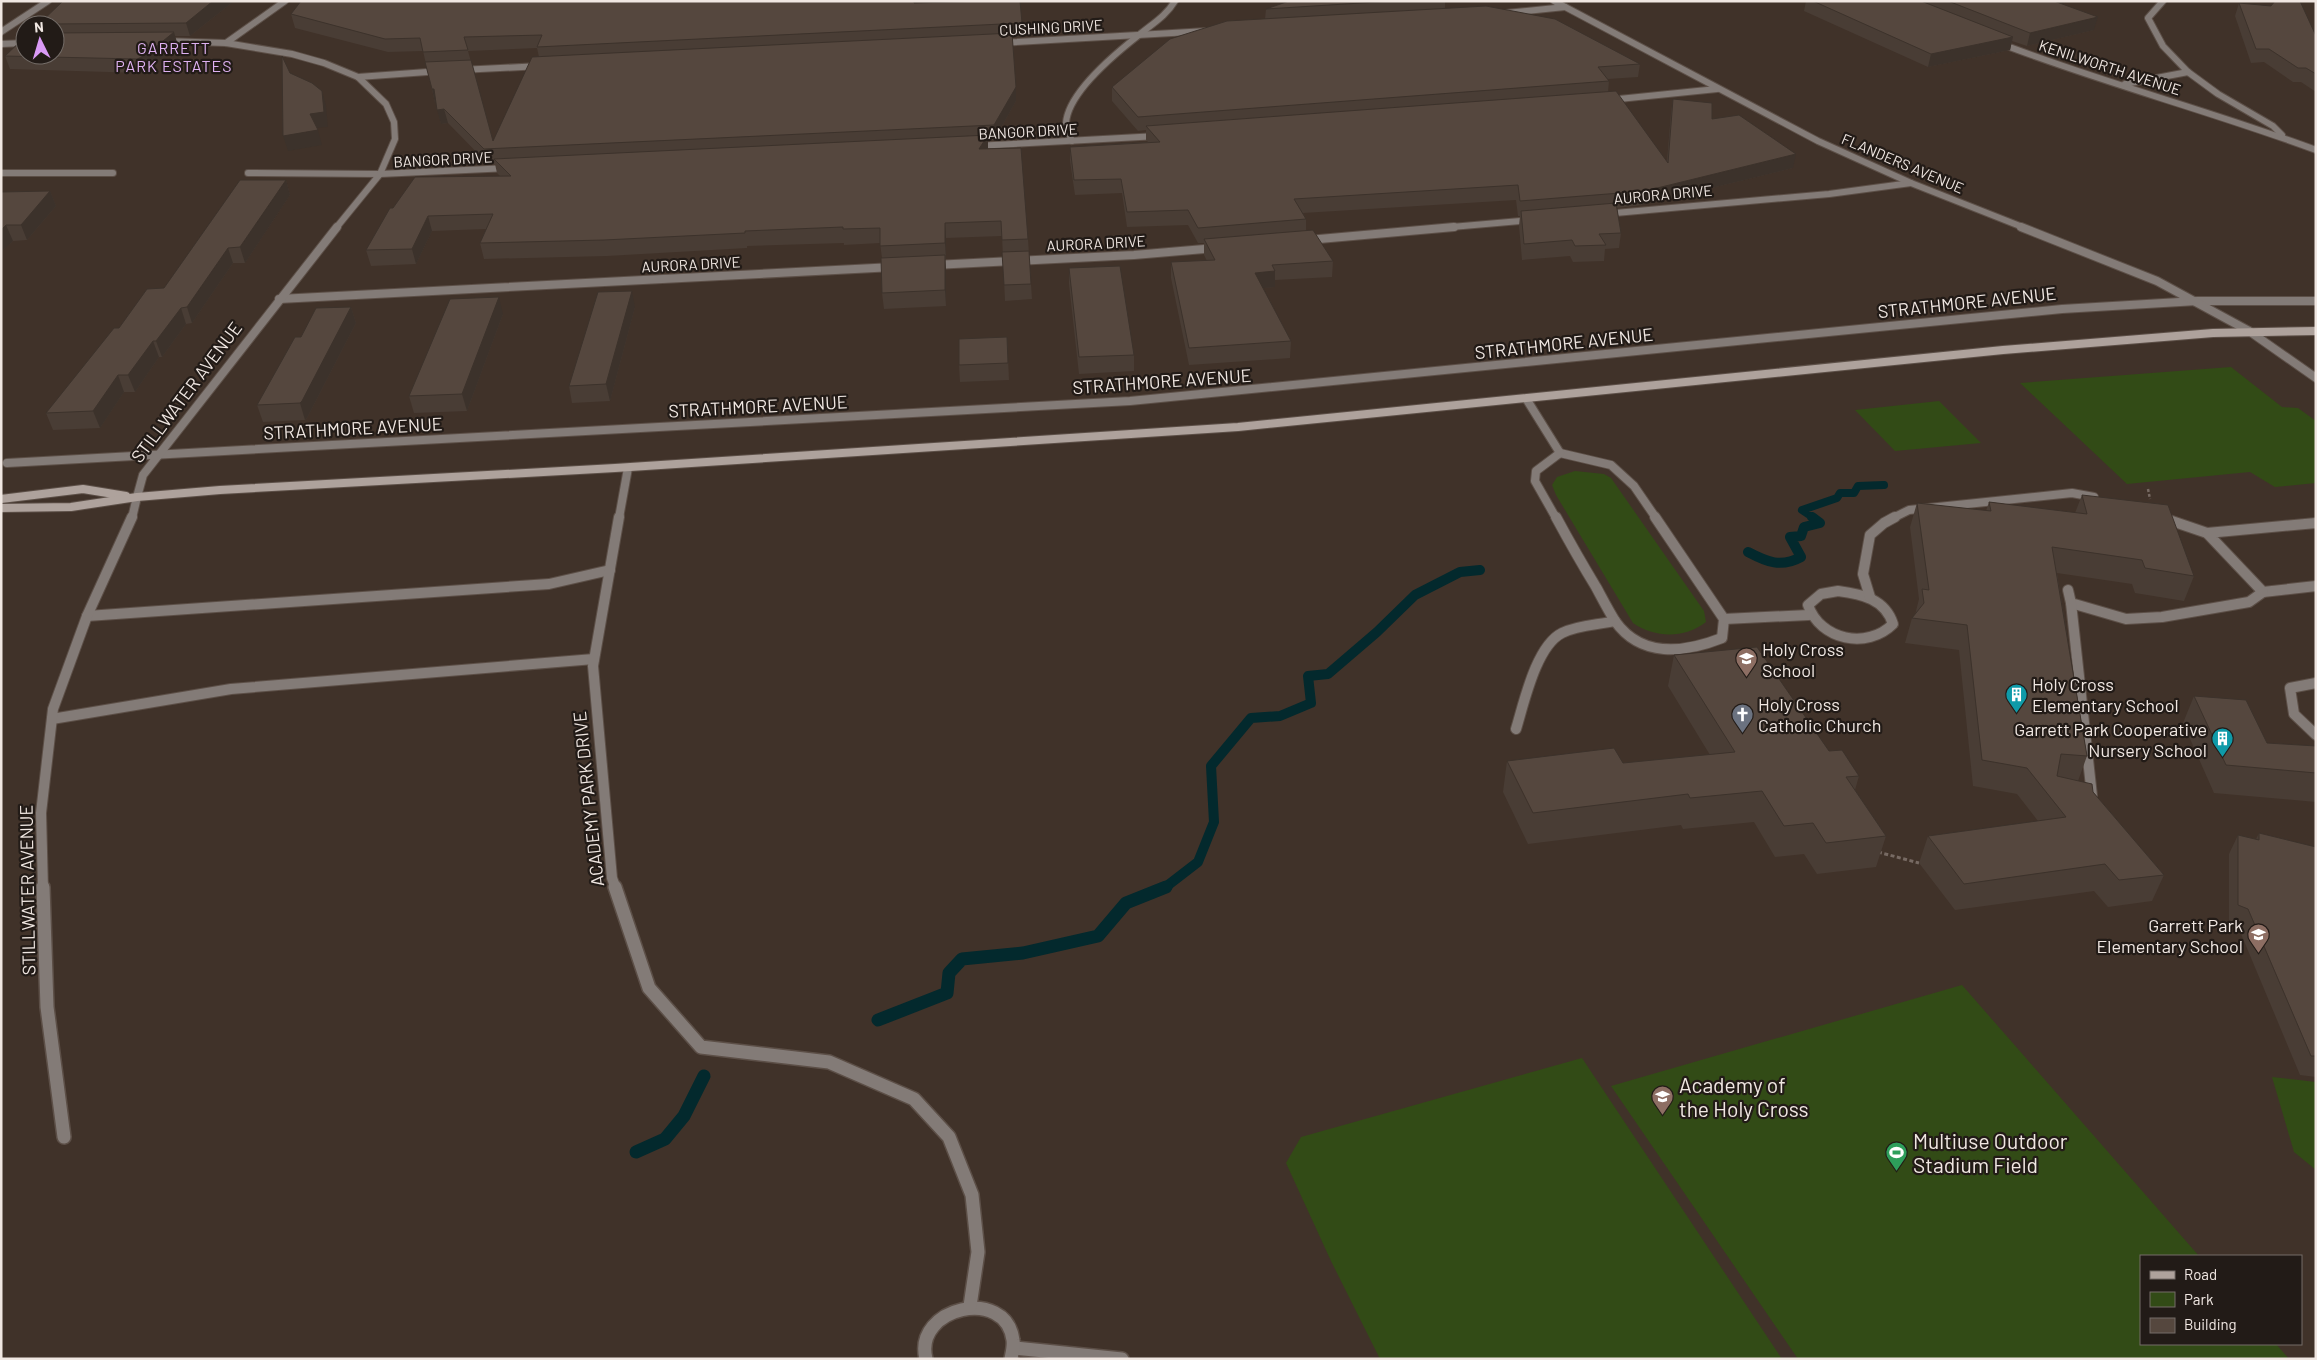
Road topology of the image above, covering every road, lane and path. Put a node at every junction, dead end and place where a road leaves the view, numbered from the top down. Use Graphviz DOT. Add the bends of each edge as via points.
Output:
graph roads {
  1 [pos="48,1"];
  2 [pos="285,1"];
  3 [pos="1175,1"];
  4 [pos="1554,1"];
  5 [pos="2163,1"];
  6 [pos="1565,7"];
  7 [pos="1496,13"];
  8 [pos="1218,30"];
  9 [pos="1,32"];
  10 [pos="1138,35"];
  11 [pos="157,41"];
  12 [pos="1994,41"];
  13 [pos="15,43"];
  14 [pos="226,43"];
  15 [pos="1,44"];
  16 [pos="989,44"];
  17 [pos="546,66"];
  18 [pos="2188,72"];
  19 [pos="358,77"];
  20 [pos="2122,85"];
  21 [pos="1717,89"];
  22 [pos="1601,101"];
  23 [pos="1165,135"];
  24 [pos="2284,138"];
  25 [pos="1072,141"];
  26 [pos="963,146"];
  27 [pos="2316,150"];
  28 [pos="518,168"];
  29 [pos="1,173"];
  30 [pos="112,173"];
  31 [pos="248,173"];
  32 [pos="380,174"];
  33 [pos="1911,183"];
  34 [pos="1590,215"];
  35 [pos="1541,219"];
  36 [pos="1303,240"];
  37 [pos="1223,247"];
  38 [pos="925,266"];
  39 [pos="905,267"];
  40 [pos="279,298"];
  41 [pos="2316,300"];
  42 [pos="2197,301"];
  43 [pos="2249,331"];
  44 [pos="2316,331"];
  45 [pos="2316,378"];
  46 [pos="1527,400"];
  47 [pos="1560,453"];
  48 [pos="159,454"];
  49 [pos="7,463"];
  50 [pos="628,468"];
  51 [pos="137,497"];
  52 [pos="1,499"];
  53 [pos="2102,499"];
  54 [pos="1,508"];
  55 [pos="2154,516"];
  56 [pos="2316,523"];
  57 [pos="2206,533"];
  58 [pos="610,570"];
  59 [pos="2316,586"];
  60 [pos="2068,590"];
  61 [pos="2263,592"];
  62 [pos="1870,597"];
  63 [pos="2071,603"];
  64 [pos="1809,615"];
  65 [pos="87,616"];
  66 [pos="1724,619"];
  67 [pos="1615,621"];
  68 [pos="594,659"];
  69 [pos="2316,683"];
  70 [pos="52,720"];
  71 [pos="1516,729"];
  72 [pos="2316,735"];
  73 [pos="2093,804"];
  74 [pos="1869,850"];
  75 [pos="1919,863"];
  76 [pos="64,1137"];
  77 [pos="970,1306"];
  78 [pos="1013,1353"];
  79 [pos="926,1359"];
  80 [pos="1122,1359"];
  1 -- 9 [label="street"];
  2 -- 14 [label="street"];
  3 -- 10 [label="street" via="1171,9"];
  4 -- 6 [label="street, FLANDERS AVENUE"];
  5 -- 18 [label="street" via="2148,18 2163,46"];
  6 -- 7 [label="street"];
  6 -- 21 [label="street, FLANDERS AVENUE"];
  8 -- 10 [label="street, CUSHING DRIVE"];
  10 -- 16 [label="street, CUSHING DRIVE"];
  10 -- 25 [label="street" via="1082,88 1071,103 1066,124"];
  11 -- 14 [label="street, STILLWATER AVENUE"];
  12 -- 20 [label="street, KENILWORTH AVENUE"];
  13 -- 15 [label="street"];
  14 -- 19 [label="street, STILLWATER AVENUE" via="292,54"];
  17 -- 19 [label="street"];
  18 -- 20 [label="street"];
  18 -- 24 [label="street" via="2273,126"];
  19 -- 32 [label="street, STILLWATER AVENUE" via="386,104 394,122 396,139"];
  20 -- 24 [label="street, KENILWORTH AVENUE"];
  21 -- 22 [label="street"];
  21 -- 33 [label="street, FLANDERS AVENUE" via="1818,141"];
  23 -- 25 [label="street, BANGOR DRIVE"];
  24 -- 27 [label="street, KENILWORTH AVENUE"];
  25 -- 26 [label="street, BANGOR DRIVE"];
  28 -- 32 [label="street, BANGOR DRIVE"];
  29 -- 30 [label="street"];
  31 -- 32 [label="street, BANGOR DRIVE"];
  32 -- 40 [label="street, STILLWATER AVENUE"];
  33 -- 34 [label="street, AURORA DRIVE" via="1829,194"];
  33 -- 42 [label="street, FLANDERS AVENUE" via="2157,281"];
  35 -- 36 [label="street"];
  37 -- 38 [label="street, AURORA DRIVE"];
  39 -- 40 [label="street, AURORA DRIVE"];
  40 -- 48 [label="street, STILLWATER AVENUE"];
  41 -- 42 [label="street, STRATHMORE AVENUE"];
  42 -- 43 [label="street, FLANDERS AVENUE"];
  42 -- 48 [label="street, STRATHMORE AVENUE" via="2062,309 1130,401"];
  43 -- 44 [label="main road"];
  43 -- 45 [label="street, FLANDERS AVENUE"];
  43 -- 46 [label="main road" via="1993,351"];
  46 -- 47 [label="street"];
  46 -- 50 [label="main road" via="1238,427"];
  47 -- 66 [label="street" via="1611,465 1634,486"];
  47 -- 67 [label="street" via="1536,471 1535,481"];
  48 -- 49 [label="street, STRATHMORE AVENUE"];
  48 -- 51 [label="street, STILLWATER AVENUE" via="143,475"];
  50 -- 51 [label="main road"];
  50 -- 58 [label="street, ACADEMY PARK DRIVE"];
  51 -- 52 [label="main road" via="83,489"];
  51 -- 54 [label="main road" via="71,507"];
  51 -- 65 [label="street, STILLWATER AVENUE" via="131,521"];
  53 -- 62 [label="street" via="2072,493 1909,510 1884,523 1870,535 1863,574"];
  55 -- 57 [label="street"];
  56 -- 57 [label="street"];
  57 -- 61 [label="street"];
  58 -- 65 [label="street" via="548,584"];
  58 -- 68 [label="street, ACADEMY PARK DRIVE"];
  59 -- 61 [label="street"];
  60 -- 63 [label="street"];
  61 -- 63 [label="street" via="2249,602 2162,617 2126,619"];
  62 -- 64 [label="street" via="1854,592 1824,593 1813,598 1808,606"];
  62 -- 64 [label="street" via="1891,614 1893,624 1888,632 1877,637 1862,639 1829,632"];
  63 -- 73 [label="street"];
  64 -- 66 [label="street"];
  65 -- 70 [label="street, STILLWATER AVENUE" via="53,709"];
  66 -- 67 [label="street" via="1722,638 1702,646 1666,650 1646,647"];
  67 -- 71 [label="street" via="1561,634 1547,646"];
  68 -- 70 [label="street" via="231,689"];
  68 -- 77 [label="street, ACADEMY PARK DRIVE" via="612,878 649,988 701,1046 829,1062 914,1099 949,1137 972,1194 978,1252"];
  69 -- 72 [label="street" via="2290,688 2294,714"];
  70 -- 76 [label="street, STILLWATER AVENUE" via="41,823 48,1007"];
  74 -- 75 [label="path"];
  77 -- 78 [label="street" via="986,1308 1008,1323 1014,1335"];
  77 -- 79 [label="street" via="942,1317 932,1327 925,1340"];
  78 -- 80 [label="street"];
}
